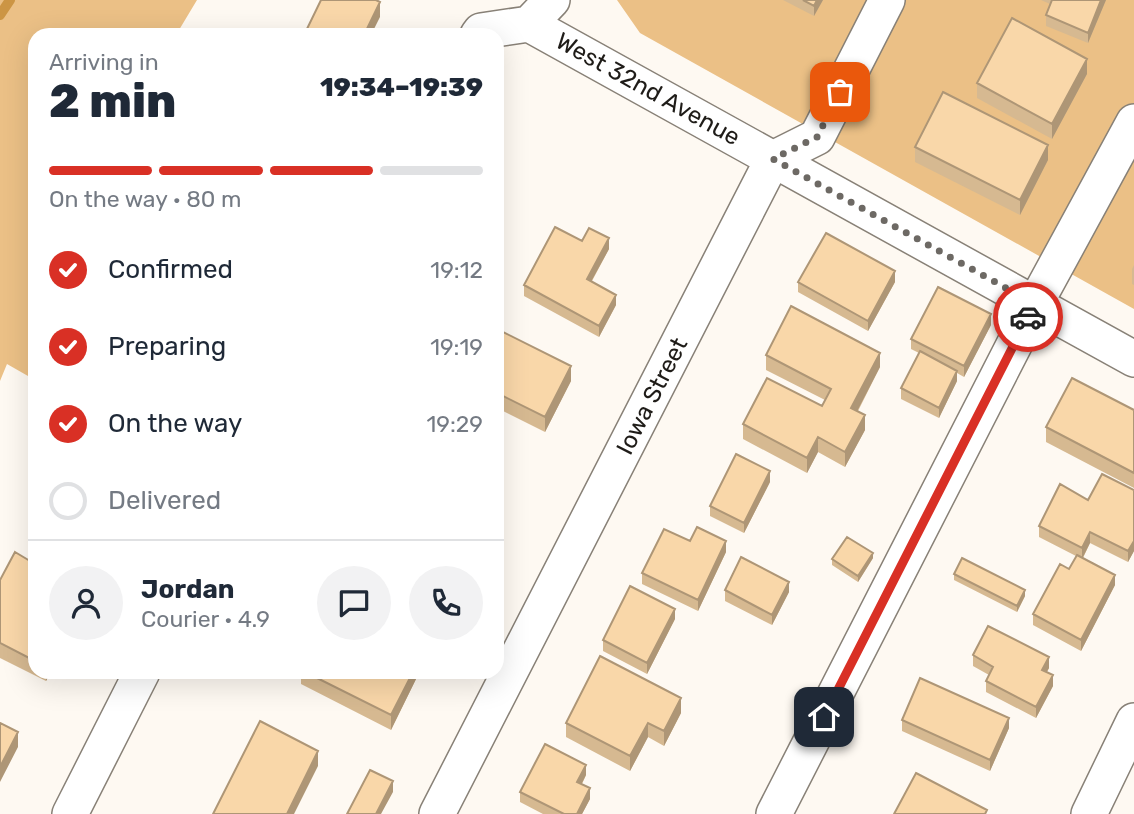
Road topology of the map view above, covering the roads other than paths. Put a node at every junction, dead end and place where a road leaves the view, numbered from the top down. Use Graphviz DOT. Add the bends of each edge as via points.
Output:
graph roads {
  1 [pos="887,0"];
  2 [pos="541,12"];
  3 [pos="490,28"];
  4 [pos="1134,122"];
  5 [pos="773,159"];
  6 [pos="1035,304"];
  7 [pos="1134,359"];
  8 [pos="138,679"];
  9 [pos="1134,721"];
  10 [pos="70,814"];
  11 [pos="438,814"];
  12 [pos="774,814"];
  13 [pos="1089,814"];
  1 -- 5 [label="street" via="817,137"];
  2 -- 3 [label="street"];
  2 -- 5 [label="street, West 32nd Avenue"];
  4 -- 6 [label="street"];
  5 -- 6 [label="street, West 32nd Avenue"];
  5 -- 11 [label="street, Iowa Street"];
  6 -- 7 [label="street, West 32nd Avenue"];
  6 -- 12 [label="street"];
  8 -- 10 [label="street"];
  9 -- 13 [label="street"];
}
